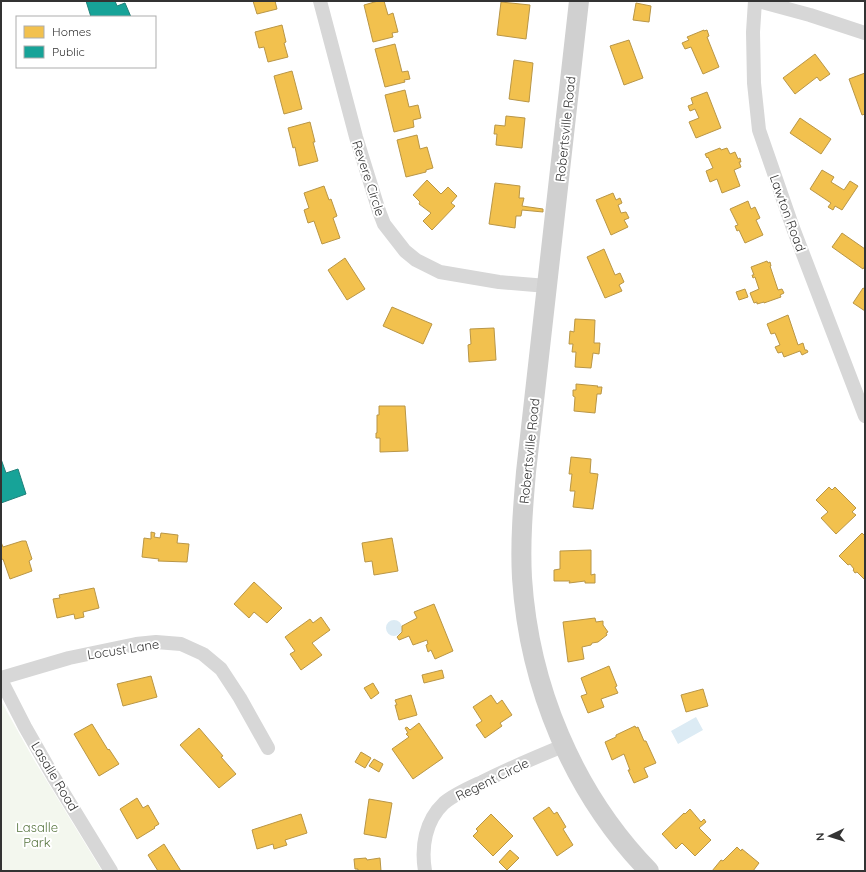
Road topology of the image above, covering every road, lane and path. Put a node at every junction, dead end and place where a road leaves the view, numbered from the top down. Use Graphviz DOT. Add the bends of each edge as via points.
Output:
graph roads {
  1 [pos="320,1"];
  2 [pos="579,1"];
  3 [pos="756,1"];
  4 [pos="865,33"];
  5 [pos="547,286"];
  6 [pos="865,416"];
  7 [pos="1,679"];
  8 [pos="563,746"];
  9 [pos="268,748"];
  10 [pos="111,871"];
  11 [pos="425,871"];
  12 [pos="649,871"];
  1 -- 5 [label="street, Revere Circle" via="354,130 379,211 384,224 404,251 440,272 499,282"];
  2 -- 5 [label="street, Robertsville Road"];
  3 -- 4 [label="street"];
  3 -- 6 [label="street, Lawton Road" via="753,32 754,83 759,130 787,213"];
  5 -- 8 [label="street, Robertsville Road" via="521,550 525,612 533,656 545,699"];
  7 -- 9 [label="street, Locust Lane" via="69,658 136,644 181,644 203,654 221,669"];
  7 -- 10 [label="street, Lasalle Road" via="53,776"];
  8 -- 11 [label="street, Regent Circle" via="510,768 444,804 432,819 424,839"];
  8 -- 12 [label="street, Robertsville Road" via="600,811"];
}
